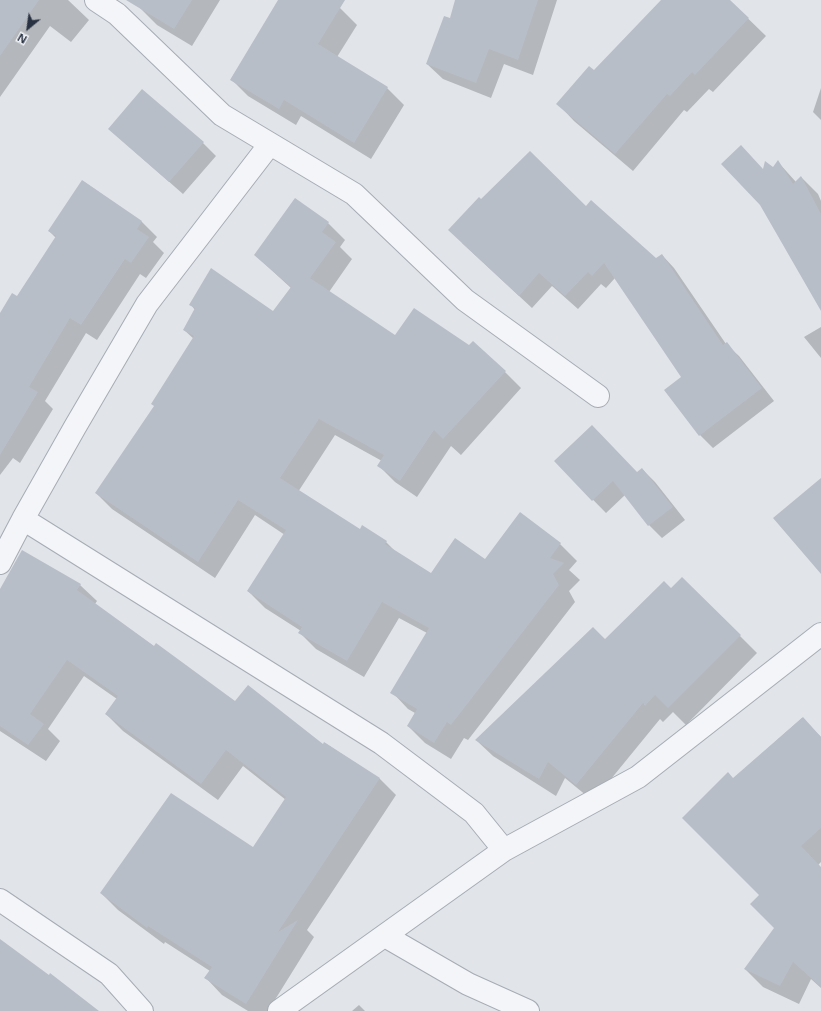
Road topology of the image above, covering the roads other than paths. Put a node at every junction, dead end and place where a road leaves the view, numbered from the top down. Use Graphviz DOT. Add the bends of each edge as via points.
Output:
graph roads {
  1 [pos="96,0"];
  2 [pos="120,7"];
  3 [pos="270,144"];
  4 [pos="598,396"];
  5 [pos="23,519"];
  6 [pos="0,563"];
  7 [pos="821,634"];
  8 [pos="504,850"];
  9 [pos="0,900"];
  10 [pos="385,936"];
  11 [pos="142,1011"];
  12 [pos="279,1011"];
  13 [pos="528,1011"];
  1 -- 2 [label="street"];
  2 -- 3 [label="street" via="222,115"];
  3 -- 4 [label="street" via="354,194 465,300"];
  3 -- 5 [label="street" via="147,304"];
  5 -- 6 [label="street"];
  5 -- 8 [label="street" via="382,743 474,813"];
  7 -- 8 [label="street" via="638,777"];
  8 -- 10 [label="street"];
  9 -- 11 [label="street" via="109,974"];
  10 -- 12 [label="street"];
  10 -- 13 [label="street" via="468,984"];
}
